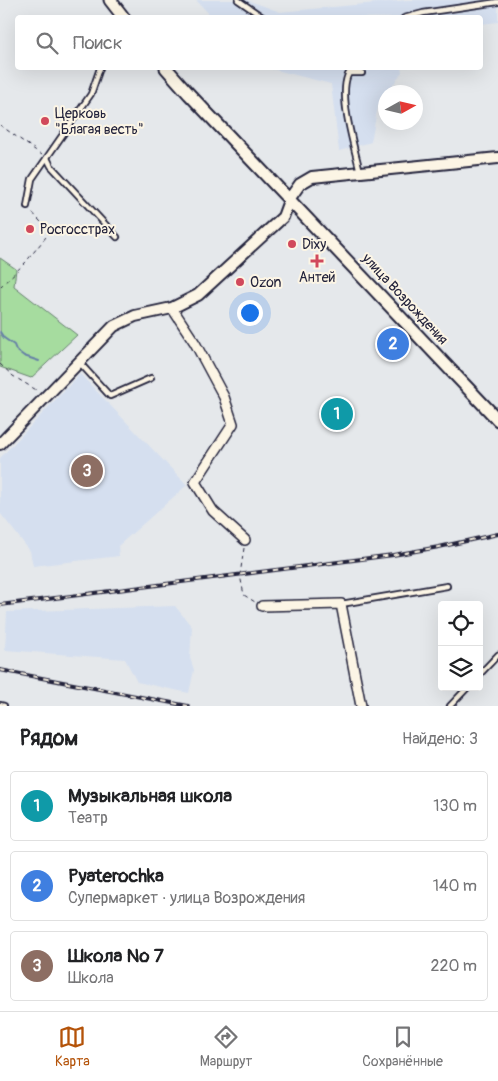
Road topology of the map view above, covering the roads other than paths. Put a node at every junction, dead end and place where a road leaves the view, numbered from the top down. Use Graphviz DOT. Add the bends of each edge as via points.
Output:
graph roads {
  1 [pos="110,0"];
  2 [pos="238,0"];
  3 [pos="498,2"];
  4 [pos="122,15"];
  5 [pos="260,15"];
  6 [pos="415,15"];
  7 [pos="99,70"];
  8 [pos="168,70"];
  9 [pos="362,73"];
  10 [pos="47,158"];
  11 [pos="498,158"];
  12 [pos="360,172"];
  13 [pos="290,198"];
  14 [pos="28,206"];
  15 [pos="117,237"];
  16 [pos="172,308"];
  17 [pos="79,362"];
  18 [pos="152,378"];
  19 [pos="498,420"];
  20 [pos="0,444"];
  21 [pos="245,540"];
  22 [pos="446,586"];
  23 [pos="341,604"];
  24 [pos="262,606"];
  25 [pos="498,655"];
  26 [pos="483,671"];
  27 [pos="464,691"];
  28 [pos="0,705"];
  29 [pos="4,706"];
  30 [pos="361,706"];
  31 [pos="450,706"];
  1 -- 4 [label="main road"];
  2 -- 5 [label="lane"];
  3 -- 6 [label="lane"];
  7 -- 10 [label="lane" via="91,94"];
  8 -- 13 [label="main road, улица Возрождения"];
  9 -- 12 [label="lane" via="348,73 345,79 346,112"];
  10 -- 14 [label="lane" via="32,179"];
  10 -- 15 [label="lane"];
  11 -- 12 [label="street"];
  12 -- 13 [label="street" via="312,177 300,184"];
  13 -- 16 [label="street" via="283,217 198,295"];
  13 -- 19 [label="main road, улица Возрождения"];
  16 -- 17 [label="street" via="135,316 114,326"];
  16 -- 21 [label="street" via="224,397 233,424 195,482 213,512"];
  17 -- 18 [label="lane" via="110,396"];
  17 -- 20 [label="street"];
  22 -- 23 [label="lane"];
  23 -- 24 [label="street"];
  23 -- 30 [label="street"];
  25 -- 26 [label="lane"];
  27 -- 31 [label="lane"];
  28 -- 29 [label="lane"];
}
